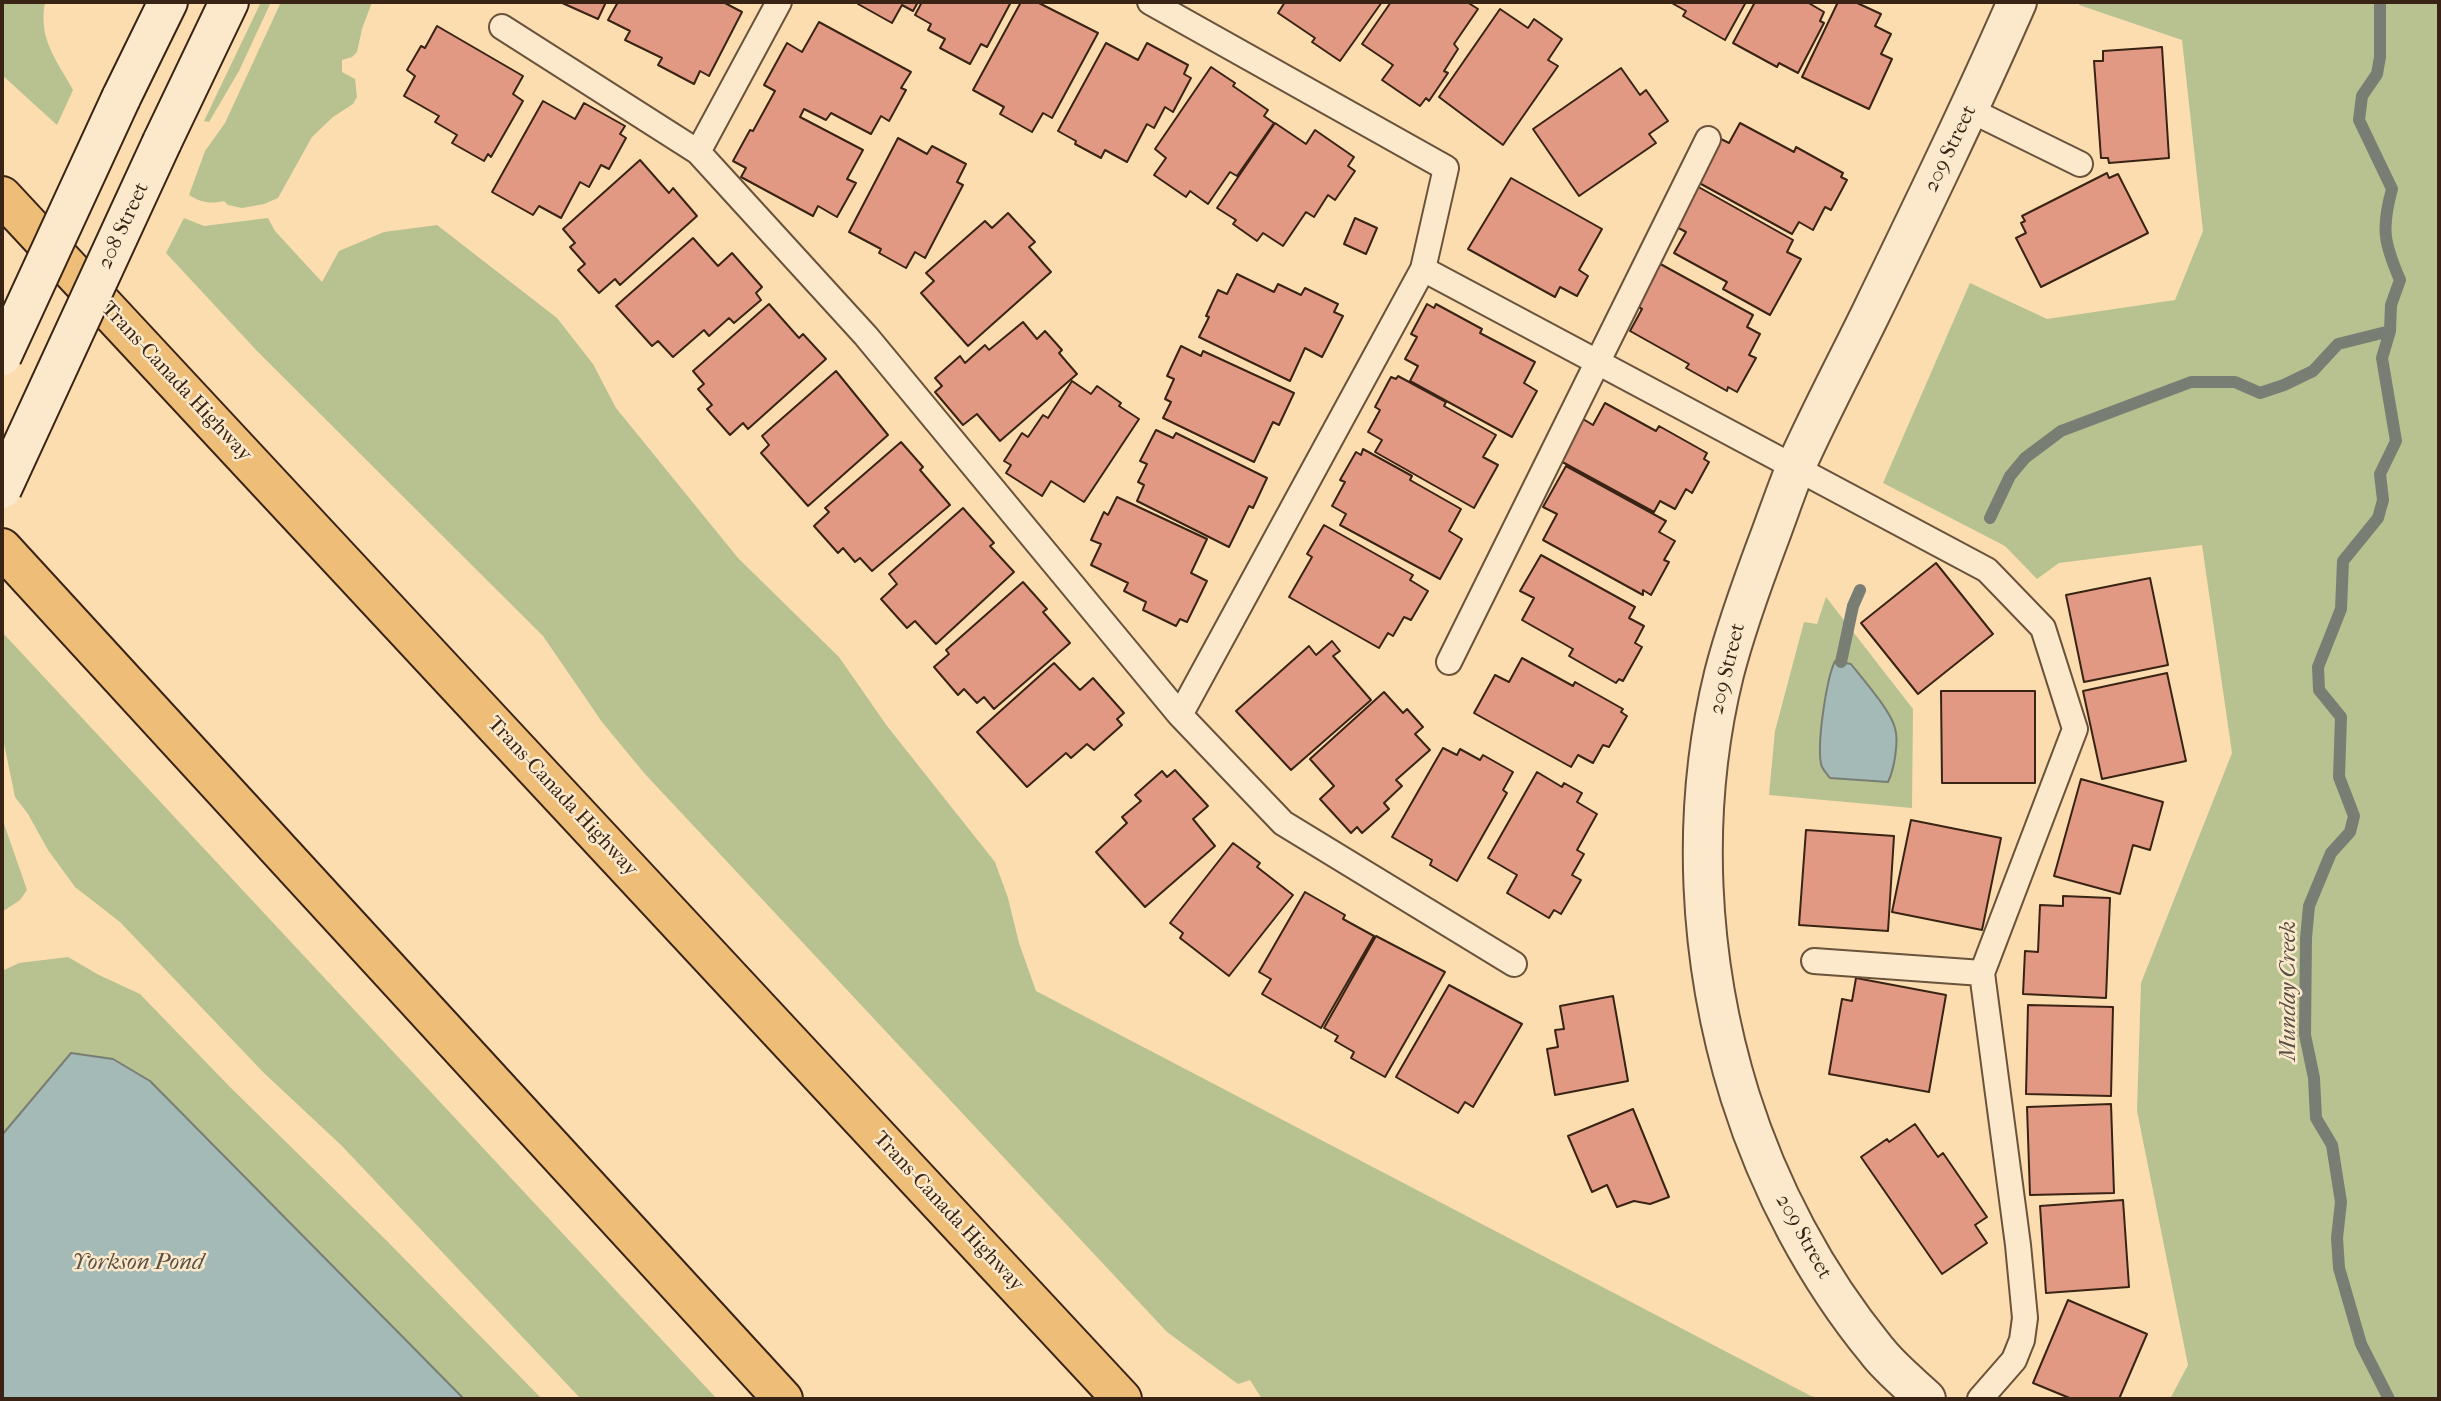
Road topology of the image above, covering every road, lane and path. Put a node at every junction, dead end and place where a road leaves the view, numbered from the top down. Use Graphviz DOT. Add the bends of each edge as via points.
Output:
graph roads {
  1 [pos="168,2"];
  2 [pos="229,2"];
  3 [pos="779,2"];
  4 [pos="1150,2"];
  5 [pos="2018,2"];
  6 [pos="502,27"];
  7 [pos="1970,110"];
  8 [pos="1707,139"];
  9 [pos="698,152"];
  10 [pos="2080,164"];
  11 [pos="2,196"];
  12 [pos="1423,269"];
  13 [pos="2,356"];
  14 [pos="1597,362"];
  15 [pos="1796,467"];
  16 [pos="2,489"];
  17 [pos="2,548"];
  18 [pos="1449,662"];
  19 [pos="1180,715"];
  20 [pos="1814,961"];
  21 [pos="1514,964"];
  22 [pos="1982,972"];
  23 [pos="783,1399"];
  24 [pos="1122,1399"];
  25 [pos="1926,1399"];
  26 [pos="1980,1399"];
  1 -- 13 [label="street, bridge"];
  2 -- 16 [label="street, 208 Street, bridge"];
  3 -- 9 [label="lane"];
  4 -- 12 [label="lane" via="1446,168"];
  5 -- 7 [label="street, 209 Street"];
  6 -- 9 [label="lane"];
  7 -- 10 [label="lane"];
  7 -- 15 [label="street, 209 Street"];
  8 -- 14 [label="lane"];
  9 -- 19 [label="lane" via="866,336"];
  11 -- 24 [label="highway, Trans-Canada Highway"];
  12 -- 14 [label="lane"];
  12 -- 19 [label="lane"];
  14 -- 15 [label="lane"];
  14 -- 18 [label="lane"];
  15 -- 22 [label="lane" via="1987,570 2043,628 2075,729"];
  15 -- 25 [label="street, 209 Street" via="1745,601 1711,744 1702,840 1712,982 1748,1121 1807,1250 1879,1354"];
  17 -- 23 [label="highway"];
  19 -- 21 [label="lane" via="1283,824"];
  20 -- 22 [label="lane"];
  22 -- 26 [label="lane" via="2025,1318 2014,1360"];
}
